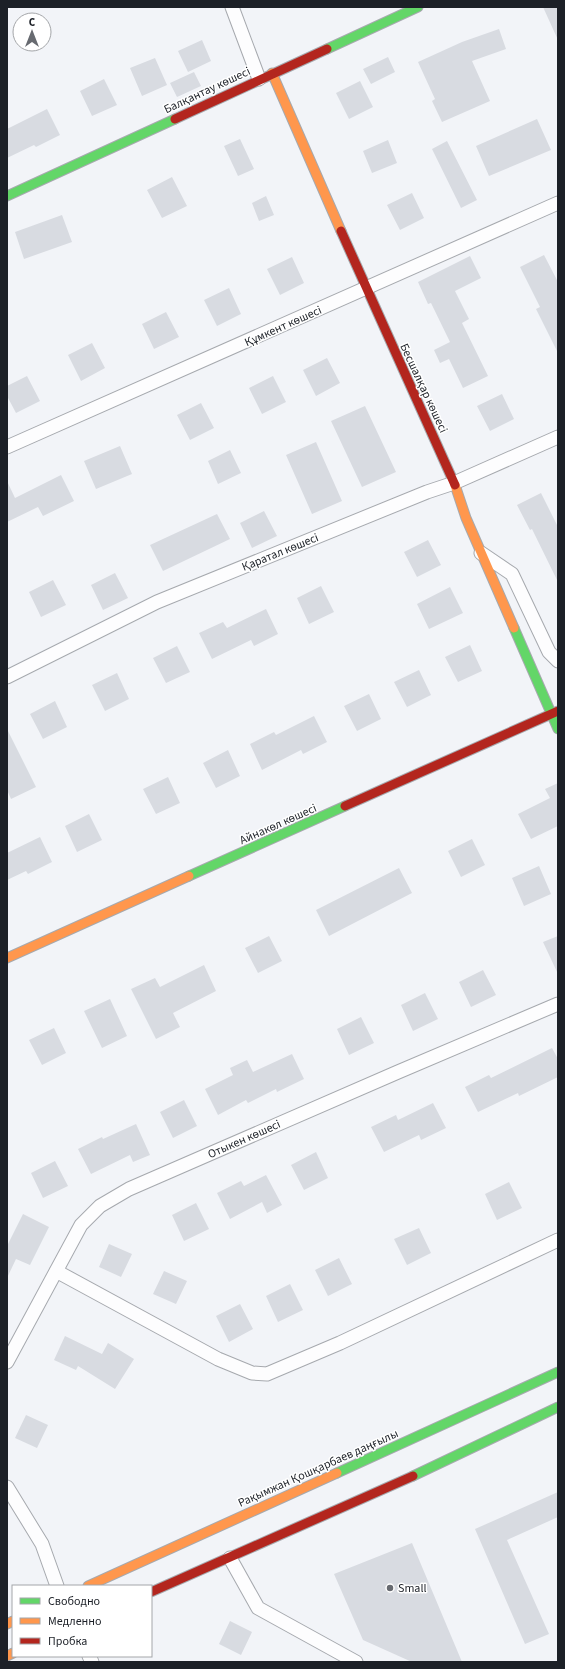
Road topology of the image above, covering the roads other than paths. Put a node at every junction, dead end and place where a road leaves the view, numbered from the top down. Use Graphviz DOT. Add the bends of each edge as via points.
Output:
graph roads {
  1 [pos="232,7"];
  2 [pos="418,7"];
  3 [pos="272,73"];
  4 [pos="259,79"];
  5 [pos="7,196"];
  6 [pos="558,203"];
  7 [pos="366,289"];
  8 [pos="558,437"];
  9 [pos="7,448"];
  10 [pos="454,483"];
  11 [pos="481,553"];
  12 [pos="558,661"];
  13 [pos="7,677"];
  14 [pos="555,713"];
  15 [pos="558,729"];
  16 [pos="7,958"];
  17 [pos="558,1004"];
  18 [pos="558,1240"];
  19 [pos="56,1271"];
  20 [pos="7,1362"];
  21 [pos="558,1372"];
  22 [pos="558,1407"];
  23 [pos="7,1487"];
  24 [pos="230,1558"];
  25 [pos="57,1585"];
  26 [pos="90,1585"];
  27 [pos="152,1592"];
  28 [pos="356,1662"];
  1 -- 4 [label="street"];
  2 -- 3 [label="main road, Балқантау көшесі"];
  3 -- 4 [label="main road, Балқантау көшесі"];
  3 -- 7 [label="main road, Бесшалқар көшесі"];
  4 -- 5 [label="main road, Балқантау көшесі"];
  6 -- 7 [label="street, Құмкент көшесі"];
  7 -- 9 [label="street, Құмкент көшесі"];
  7 -- 10 [label="main road, Бесшалқар көшесі"];
  8 -- 10 [label="street, Қаратал көшесі"];
  10 -- 11 [label="main road, Бесшалқар көшесі"];
  10 -- 13 [label="street, Қаратал көшесі" via="157,602"];
  11 -- 12 [label="street" via="512,574 549,652"];
  11 -- 14 [label="main road, Бесшалқар көшесі"];
  14 -- 15 [label="main road, Бесшалқар көшесі"];
  14 -- 16 [label="main road, Айнакөл көшесі"];
  17 -- 19 [label="street, Отыкен көшесі" via="129,1189 87,1217"];
  18 -- 19 [label="street" via="340,1343 267,1374 252,1373 218,1359"];
  19 -- 20 [label="street, Отыкен көшесі"];
  21 -- 26 [label="main road, Рақымжан Қошқарбаев даңғылы"];
  22 -- 24 [label="main road" via="420,1473"];
  23 -- 25 [label="street" via="42,1544"];
  24 -- 27 [label="main road"];
  24 -- 28 [label="street" via="258,1608"];
}
